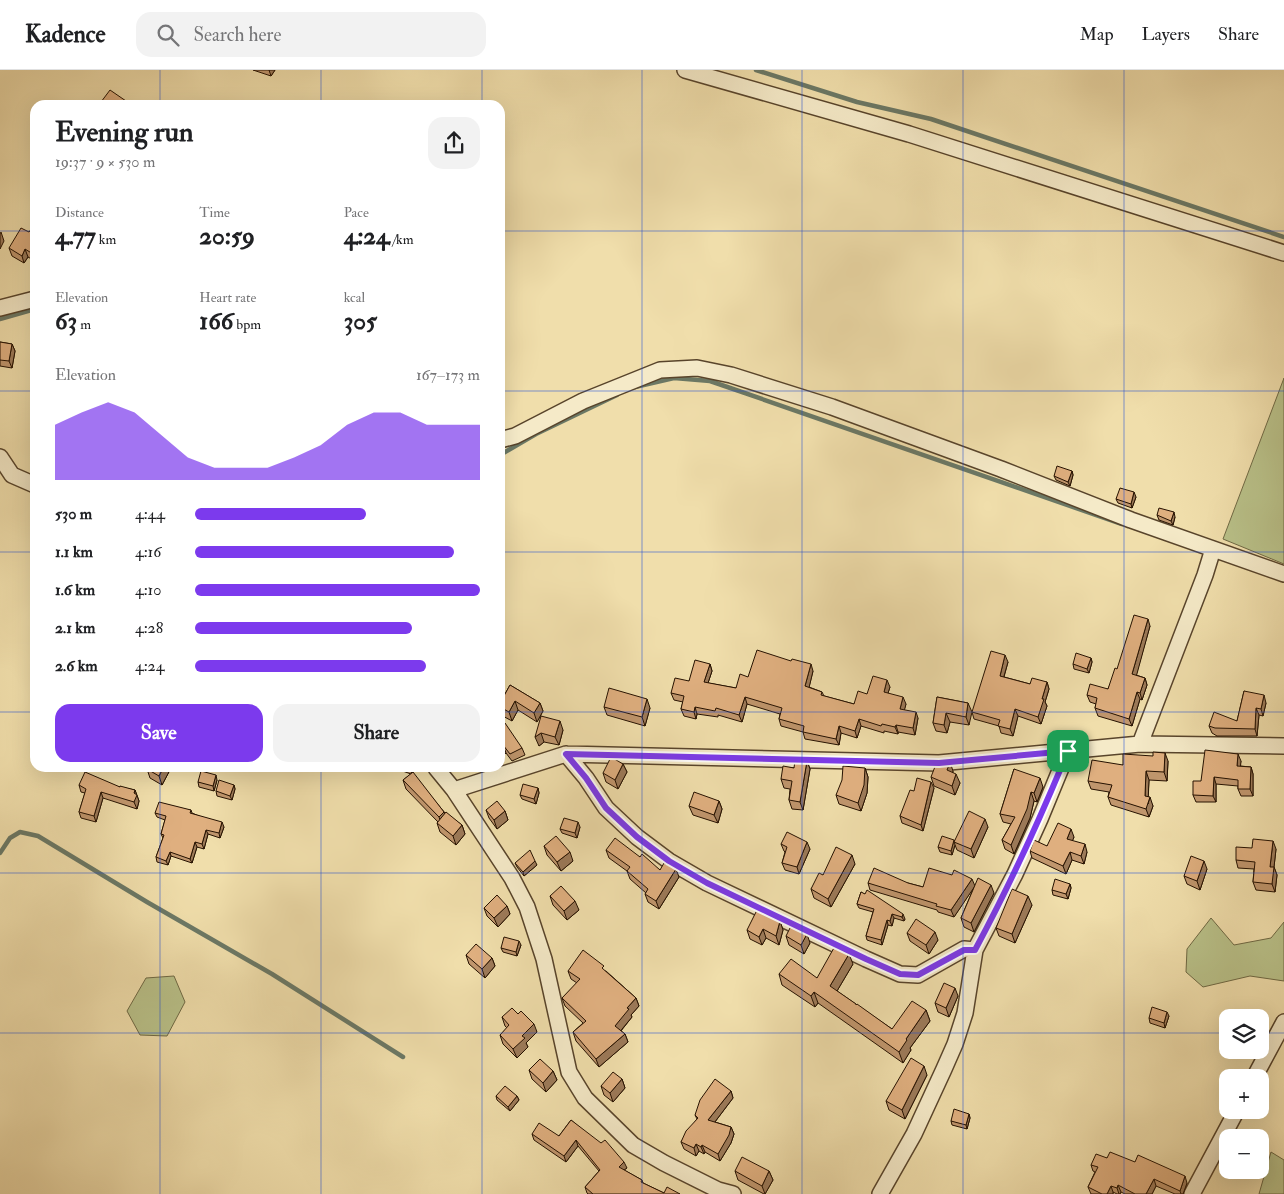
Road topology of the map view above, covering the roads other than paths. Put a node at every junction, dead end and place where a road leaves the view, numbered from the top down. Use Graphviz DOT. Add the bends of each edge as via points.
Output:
graph roads {
  1 [pos="685,70"];
  2 [pos="1284,253"];
  3 [pos="30,300"];
  4 [pos="0,308"];
  5 [pos="505,439"];
  6 [pos="0,456"];
  7 [pos="30,483"];
  8 [pos="1213,549"];
  9 [pos="1284,574"];
  10 [pos="1140,744"];
  11 [pos="1284,746"];
  12 [pos="1068,751"];
  13 [pos="566,754"];
  14 [pos="439,772"];
  15 [pos="454,790"];
  16 [pos="975,950"];
  17 [pos="1284,1022"];
  18 [pos="1259,1069"];
  19 [pos="1232,1119"];
  20 [pos="732,1194"];
  21 [pos="880,1194"];
  22 [pos="1192,1194"];
  1 -- 2 [label="street" via="909,134"];
  3 -- 4 [label="street"];
  5 -- 8 [label="street" via="583,401 660,370 697,368 731,375 832,407"];
  6 -- 7 [label="street" via="12,475"];
  8 -- 9 [label="street"];
  8 -- 10 [label="street"];
  10 -- 11 [label="street"];
  10 -- 12 [label="street"];
  12 -- 13 [label="street" via="939,763"];
  12 -- 16 [label="street" via="1023,856"];
  13 -- 15 [label="street"];
  13 -- 16 [label="street" via="606,808 637,837 707,883 900,974 918,975 964,950"];
  14 -- 15 [label="street"];
  15 -- 20 [label="street" via="512,878 527,907 544,959 569,1072 585,1098 633,1145 718,1190"];
  16 -- 21 [label="street" via="965,1013 955,1044 914,1134"];
  17 -- 18 [label="street"];
  19 -- 22 [label="street"];
}
